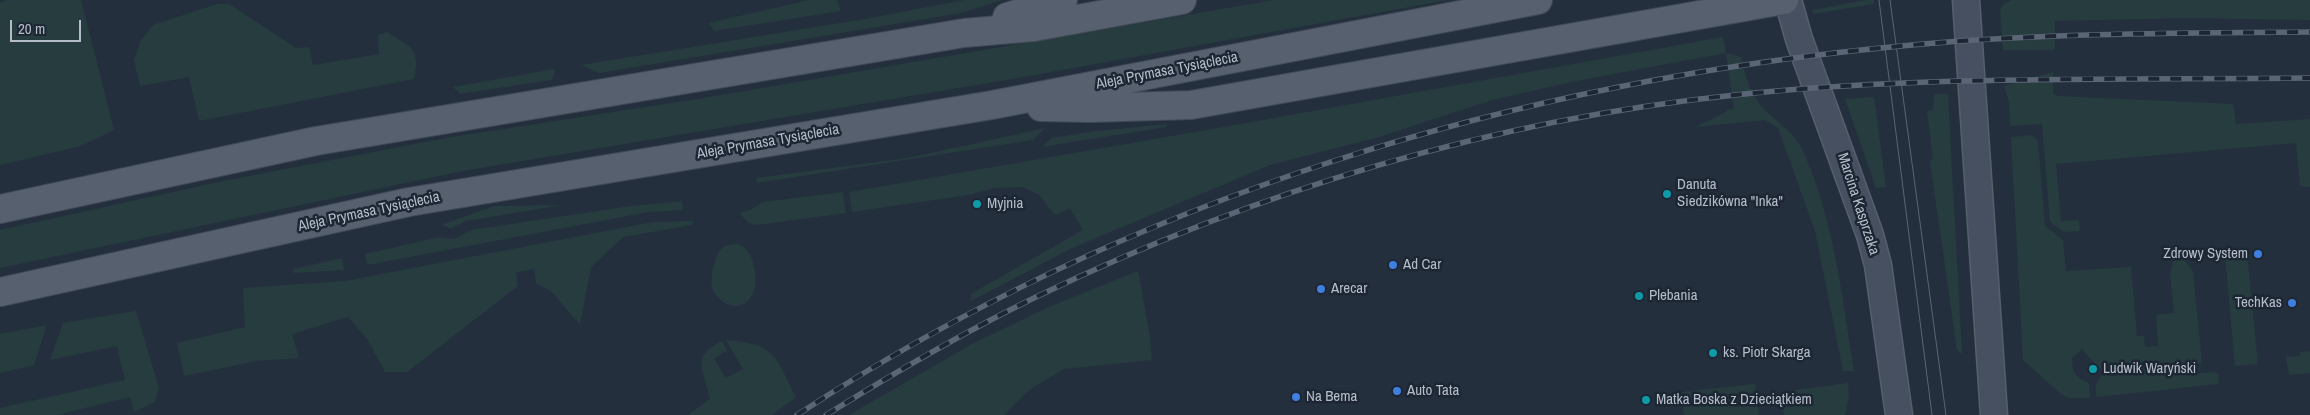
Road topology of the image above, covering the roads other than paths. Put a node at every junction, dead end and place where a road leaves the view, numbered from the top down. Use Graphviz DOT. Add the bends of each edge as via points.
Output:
graph roads {
  1 [pos="1063,0"];
  2 [pos="1182,0"];
  3 [pos="1538,0"];
  4 [pos="1784,0"];
  5 [pos="1788,0"];
  6 [pos="1966,0"];
  7 [pos="964,33"];
  8 [pos="992,105"];
  9 [pos="0,209"];
  10 [pos="0,292"];
  11 [pos="1899,415"];
  12 [pos="1994,415"];
  1 -- 7 [label="main road"];
  2 -- 7 [label="main road" via="1034,27"];
  3 -- 8 [label="main road, Aleja Prymasa Tysiąclecia"];
  4 -- 8 [label="main road" via="1191,105 1090,108"];
  5 -- 11 [label="main road, Marcina Kasprzaka" via="1870,235 1878,265"];
  6 -- 12 [label="main road"];
  7 -- 9 [label="main road" via="316,141"];
  8 -- 10 [label="main road, Aleja Prymasa Tysiąclecia" via="408,202"];
}
